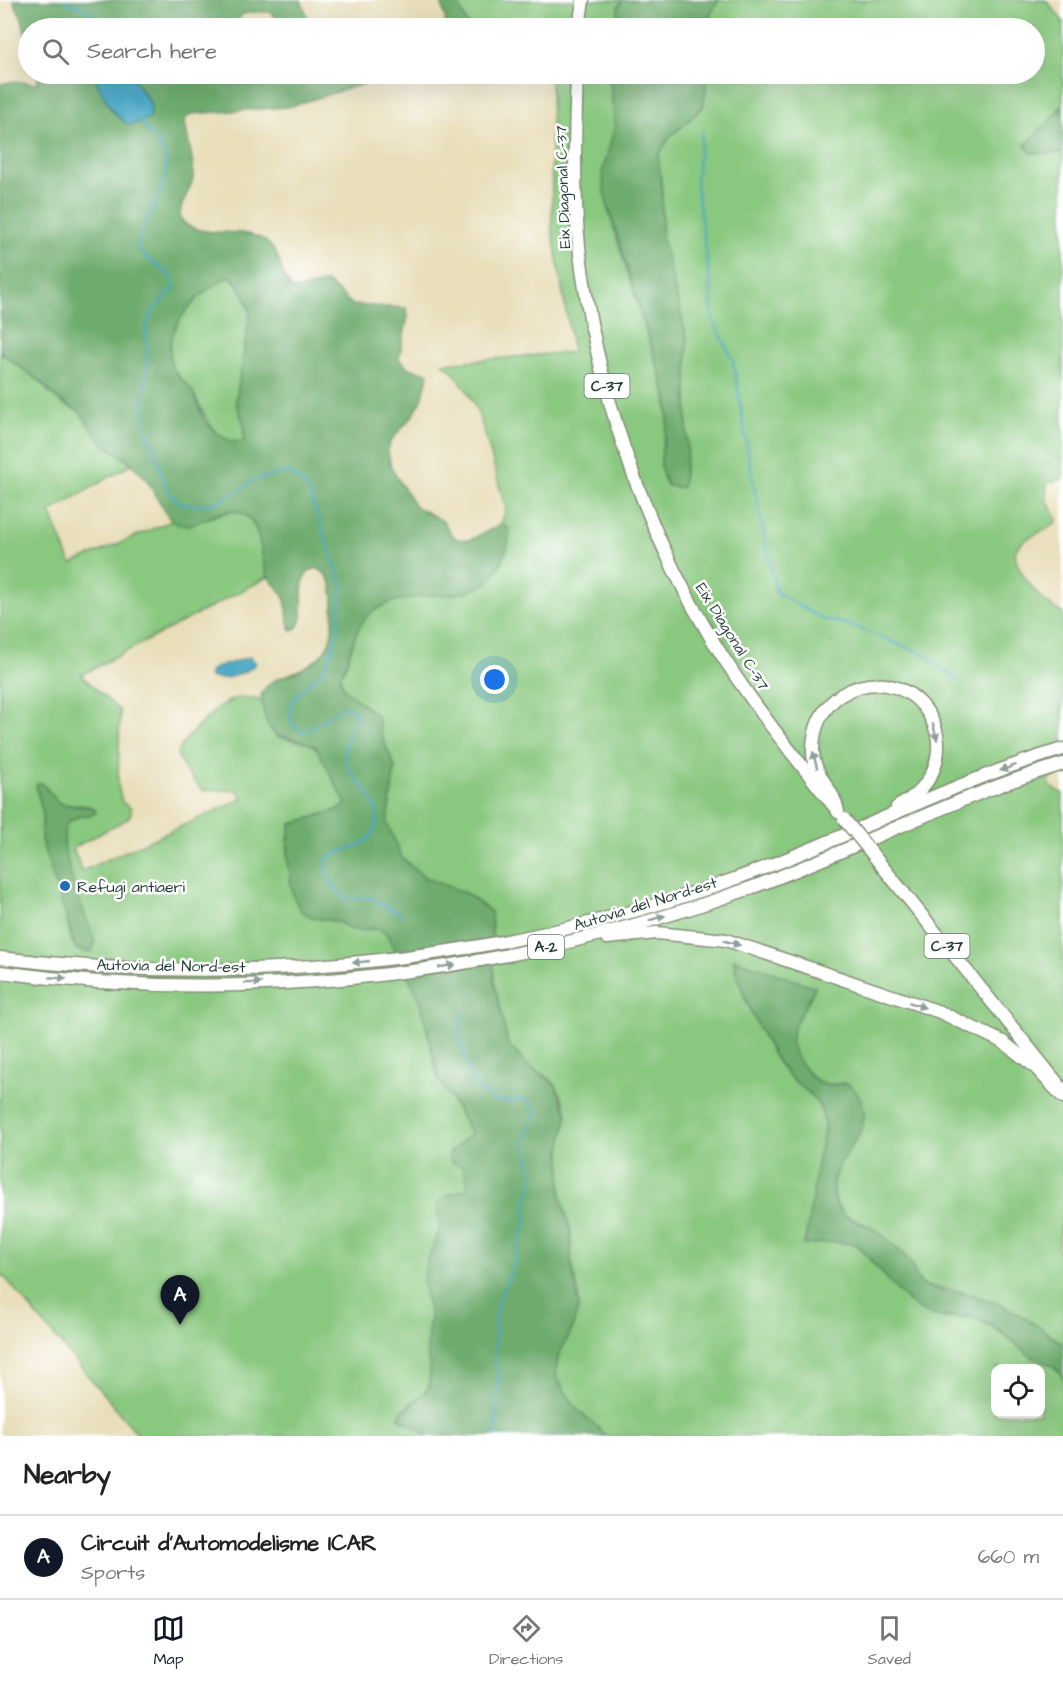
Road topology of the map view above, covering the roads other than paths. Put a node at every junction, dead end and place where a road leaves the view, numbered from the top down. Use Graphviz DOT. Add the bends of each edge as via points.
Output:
graph roads {
  1 [pos="584,0"];
  2 [pos="581,18"];
  3 [pos="577,84"];
  4 [pos="1063,749"];
  5 [pos="1063,764"];
  6 [pos="841,816"];
  7 [pos="791,858"];
  8 [pos="570,942"];
  9 [pos="0,958"];
  10 [pos="0,972"];
  11 [pos="1063,1090"];
  12 [pos="1063,1097"];
  1 -- 2 [label="highway"];
  3 -- 6 [label="highway, Eix Diagonal C-37 / C-37" via="579,245 593,334 620,436 674,570 712,640 785,746"];
  4 -- 7 [label="highway, Autovia del Nord-est / A-2, one-way" via="998,771"];
  8 -- 5 [label="highway, Autovia del Nord-est / A-2, one-way" via="745,890"];
  6 -- 7 [label="highway, one-way" via="813,754 819,719 834,700 858,687 884,685 907,692 925,709 935,729 938,754 926,784 910,800 805,846"];
  6 -- 11 [label="highway, Eix Diagonal C-37 / C-37, bridge"];
  7 -- 9 [label="highway, Autovia del Nord-est / A-2, one-way" via="596,921 394,958 297,967 180,970"];
  10 -- 8 [label="highway, Autovia del Nord-est / A-2, one-way" via="126,982 270,982 409,972"];
  8 -- 12 [label="highway, one-way" via="657,933 726,940 940,1012 985,1032 1016,1051"];
}
